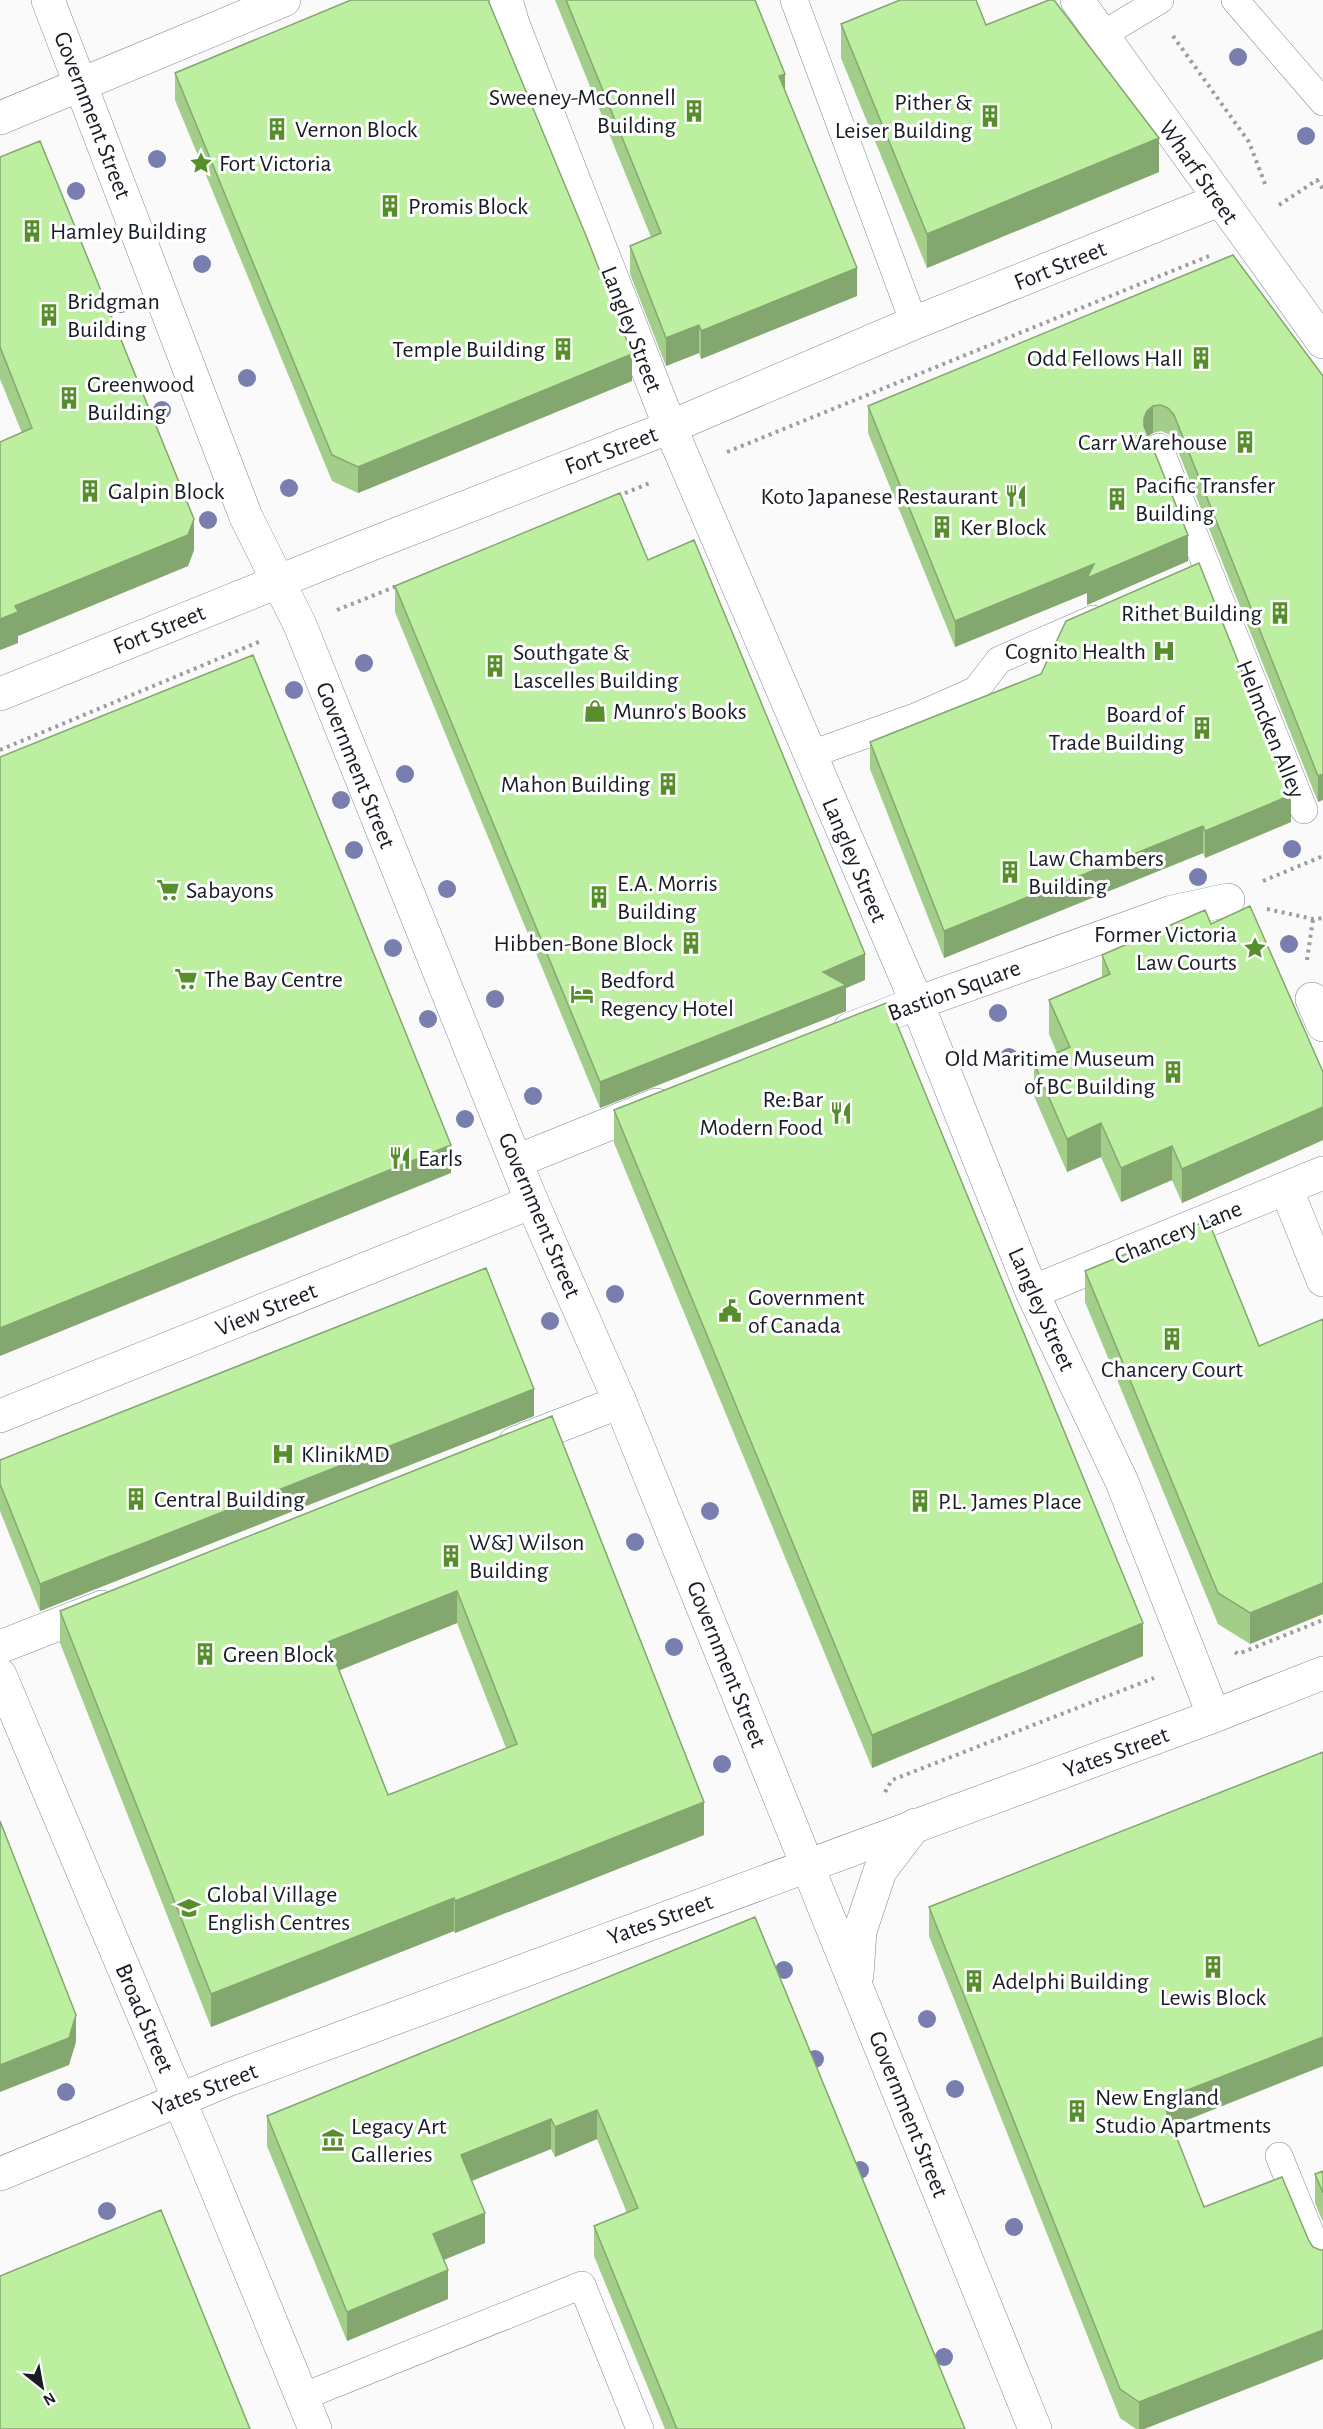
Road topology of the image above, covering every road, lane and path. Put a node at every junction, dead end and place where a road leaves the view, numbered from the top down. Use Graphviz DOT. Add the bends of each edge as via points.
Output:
graph roads {
  1 [pos="48,0"];
  2 [pos="284,0"];
  3 [pos="506,0"];
  4 [pos="794,0"];
  5 [pos="1077,0"];
  6 [pos="1160,0"];
  7 [pos="1235,0"];
  8 [pos="1102,35"];
  9 [pos="1194,64"];
  10 [pos="81,84"];
  11 [pos="1323,102"];
  12 [pos="0,118"];
  13 [pos="1268,188"];
  14 [pos="1323,189"];
  15 [pos="1274,196"];
  16 [pos="1220,200"];
  17 [pos="1279,205"];
  18 [pos="1285,212"];
  19 [pos="1192,262"];
  20 [pos="914,323"];
  21 [pos="1323,342"];
  22 [pos="670,427"];
  23 [pos="750,443"];
  24 [pos="1159,447"];
  25 [pos="641,487"];
  26 [pos="608,501"];
  27 [pos="279,582"];
  28 [pos="398,586"];
  29 [pos="376,595"];
  30 [pos="1119,608"];
  31 [pos="222,658"];
  32 [pos="0,694"];
  33 [pos="0,750"];
  34 [pos="809,755"];
  35 [pos="1304,810"];
  36 [pos="1323,856"];
  37 [pos="1298,866"];
  38 [pos="1228,900"];
  39 [pos="1323,918"];
  40 [pos="917,1003"];
  41 [pos="819,1042"];
  42 [pos="688,1093"];
  43 [pos="517,1161"];
  44 [pos="1323,1173"];
  45 [pos="1286,1188"];
  46 [pos="532,1202"];
  47 [pos="1323,1280"];
  48 [pos="1032,1292"];
  49 [pos="620,1402"];
  50 [pos="0,1416"];
  51 [pos="488,1454"];
  52 [pos="133,1594"];
  53 [pos="1323,1620"];
  54 [pos="0,1647"];
  55 [pos="1193,1663"];
  56 [pos="1323,1673"];
  57 [pos="0,1675"];
  58 [pos="1214,1716"];
  59 [pos="876,1796"];
  60 [pos="915,1825"];
  61 [pos="808,1864"];
  62 [pos="856,1983"];
  63 [pos="179,2098"];
  64 [pos="1280,2156"];
  65 [pos="0,2174"];
  66 [pos="1323,2264"];
  67 [pos="302,2397"];
  68 [pos="315,2429"];
  69 [pos="640,2429"];
  70 [pos="1035,2429"];
  1 -- 10 [label="street, Government Street"];
  2 -- 10 [label="street"];
  3 -- 22 [label="street, Langley Street"];
  4 -- 20 [label="lane"];
  5 -- 8 [label="street, Wharf Street"];
  6 -- 8 [label="lane"];
  7 -- 11 [label="lane"];
  8 -- 16 [label="street, Wharf Street"];
  9 -- 13 [label="path" via="1249,142"];
  10 -- 12 [label="street"];
  10 -- 27 [label="street, Government Street" via="246,517"];
  14 -- 17 [label="path" via="1317,180"];
  15 -- 17 [label="path"];
  16 -- 20 [label="street, Fort Street"];
  16 -- 21 [label="street, Wharf Street"];
  17 -- 18 [label="path"];
  19 -- 23 [label="path"];
  20 -- 22 [label="street, Fort Street"];
  22 -- 27 [label="street, Fort Street"];
  22 -- 34 [label="street, Langley Street"];
  24 -- 35 [label="lane, Helmcken Alley" via="1195,575"];
  25 -- 26 [label="path"];
  27 -- 32 [label="street, Fort Street"];
  27 -- 43 [label="street, Government Street" via="300,625"];
  28 -- 29 [label="path"];
  30 -- 34 [label="lane" via="999,660 976,690 915,717"];
  31 -- 33 [label="path"];
  34 -- 40 [label="street, Langley Street"];
  36 -- 37 [label="path"];
  38 -- 39 [label="path"];
  38 -- 40 [label="street, Bastion Square" via="1172,912"];
  40 -- 41 [label="street, Bastion Square"];
  40 -- 48 [label="street, Langley Street"];
  42 -- 43 [label="street"];
  43 -- 46 [label="street, Government Street"];
  44 -- 45 [label="street, Chancery Lane"];
  45 -- 47 [label="street"];
  45 -- 48 [label="street, Chancery Lane"];
  46 -- 49 [label="street, Government Street"];
  46 -- 50 [label="street, View Street"];
  48 -- 55 [label="street, Langley Street" via="1122,1482"];
  49 -- 51 [label="street"];
  49 -- 61 [label="street, Government Street"];
  52 -- 54 [label="street"];
  53 -- 55 [label="path" via="1238,1654 1229,1649"];
  55 -- 58 [label="street, Langley Street"];
  55 -- 59 [label="path" via="892,1780 885,1792"];
  56 -- 58 [label="street, Yates Street"];
  57 -- 63 [label="street, Broad Street"];
  58 -- 60 [label="street, Yates Street"];
  60 -- 61 [label="street, Yates Street"];
  60 -- 62 [label="street" via="880,1871 860,1931"];
  61 -- 62 [label="street, Government Street"];
  61 -- 63 [label="street, Yates Street"];
  62 -- 70 [label="street, Government Street"];
  63 -- 65 [label="street, Yates Street"];
  63 -- 67 [label="street, Broad Street"];
  64 -- 66 [label="lane"];
  67 -- 68 [label="street, Broad Street"];
  67 -- 69 [label="lane" via="582,2285"];
}
